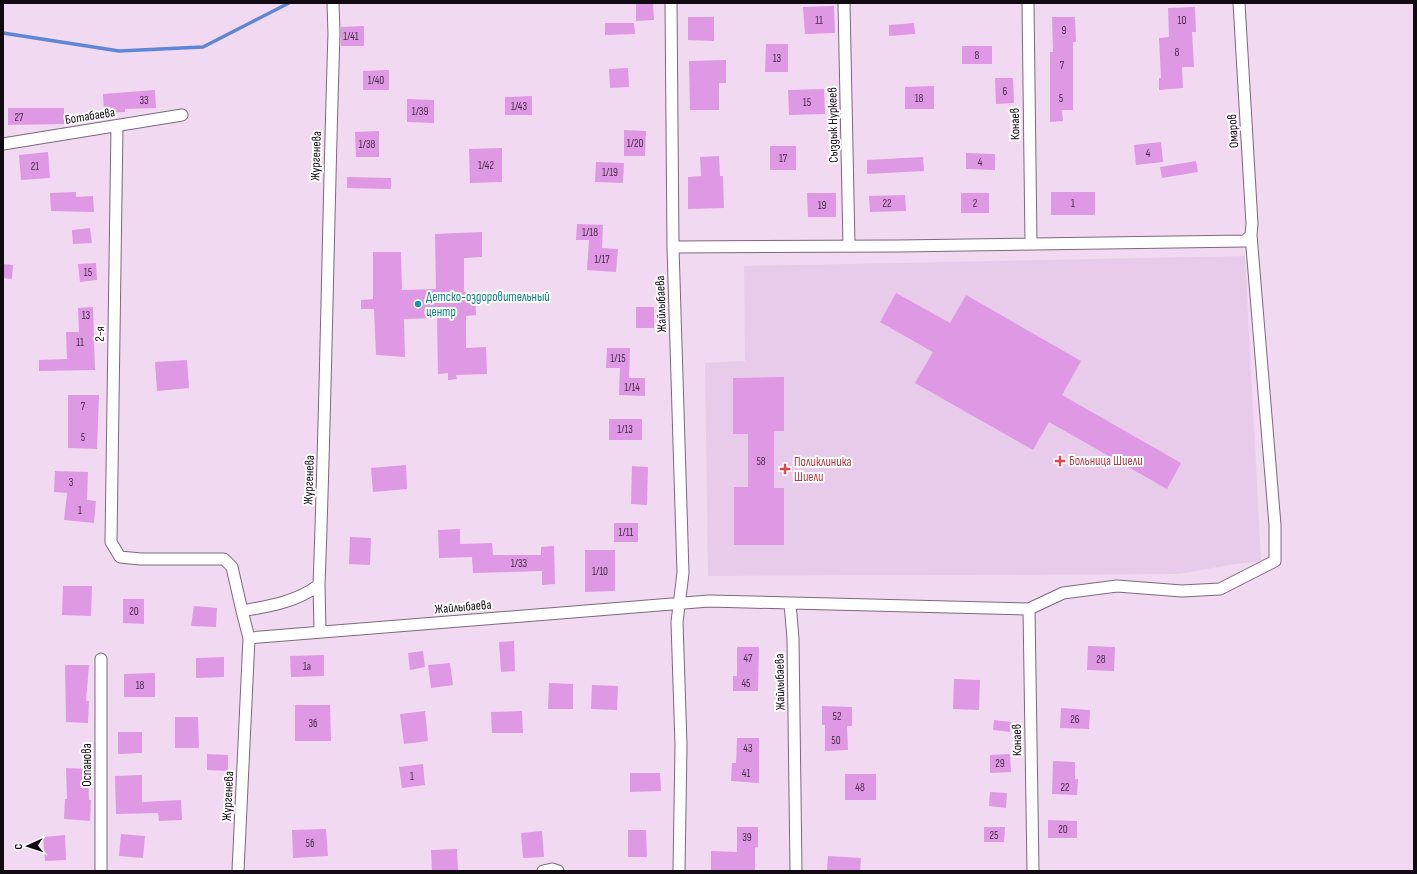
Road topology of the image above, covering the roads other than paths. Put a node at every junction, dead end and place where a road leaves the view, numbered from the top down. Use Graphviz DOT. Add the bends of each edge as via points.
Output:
graph roads {
  1 [pos="333,3"];
  2 [pos="671,3"];
  3 [pos="844,3"];
  4 [pos="1028,3"];
  5 [pos="1239,3"];
  6 [pos="182,115"];
  7 [pos="117,126"];
  8 [pos="3,144"];
  9 [pos="1252,235"];
  10 [pos="1031,244"];
  11 [pos="850,246"];
  12 [pos="673,247"];
  13 [pos="111,542"];
  14 [pos="318,585"];
  15 [pos="679,603"];
  16 [pos="790,603"];
  17 [pos="1029,609"];
  18 [pos="242,611"];
  19 [pos="320,632"];
  20 [pos="249,638"];
  21 [pos="101,659"];
  22 [pos="101,871"];
  23 [pos="238,871"];
  24 [pos="543,871"];
  25 [pos="558,871"];
  26 [pos="679,871"];
  27 [pos="796,871"];
  28 [pos="1033,871"];
  1 -- 14 [label="street, Жургенева" via="325,423"];
  2 -- 12 [label="street, Жайлыбаева"];
  3 -- 11 [label="street, Сыздык Нуркеев"];
  4 -- 10 [label="street, Конаев"];
  5 -- 9 [label="street, Омаров"];
  6 -- 7 [label="street, Ботабаева"];
  7 -- 8 [label="street, Ботабаева"];
  7 -- 13 [label="street, 2-я"];
  9 -- 10 [label="street" via="1245,241 1232,242"];
  9 -- 17 [label="street, Омаров" via="1275,525 1275,561 1220,589 1182,591 1116,586 1063,593"];
  10 -- 11 [label="street"];
  11 -- 12 [label="street"];
  12 -- 15 [label="street, Жайлыбаева" via="683,573"];
  13 -- 18 [label="street, Жургенева" via="120,556 140,559 224,559 232,567"];
  14 -- 18 [label="street" via="292,600"];
  14 -- 19 [label="street, Жургенева"];
  15 -- 16 [label="street, Жайлыбаева"];
  15 -- 19 [label="street, Жайлыбаева"];
  15 -- 26 [label="street"];
  16 -- 17 [label="street"];
  16 -- 27 [label="street, Жайлыбаева" via="793,639"];
  17 -- 28 [label="street, Конаев"];
  18 -- 20 [label="street, Жургенева"];
  19 -- 20 [label="street, Жайлыбаева"];
  20 -- 23 [label="street, Жургенева"];
  21 -- 22 [label="street, Оспанова"];
  24 -- 25 [label="street"];
}
